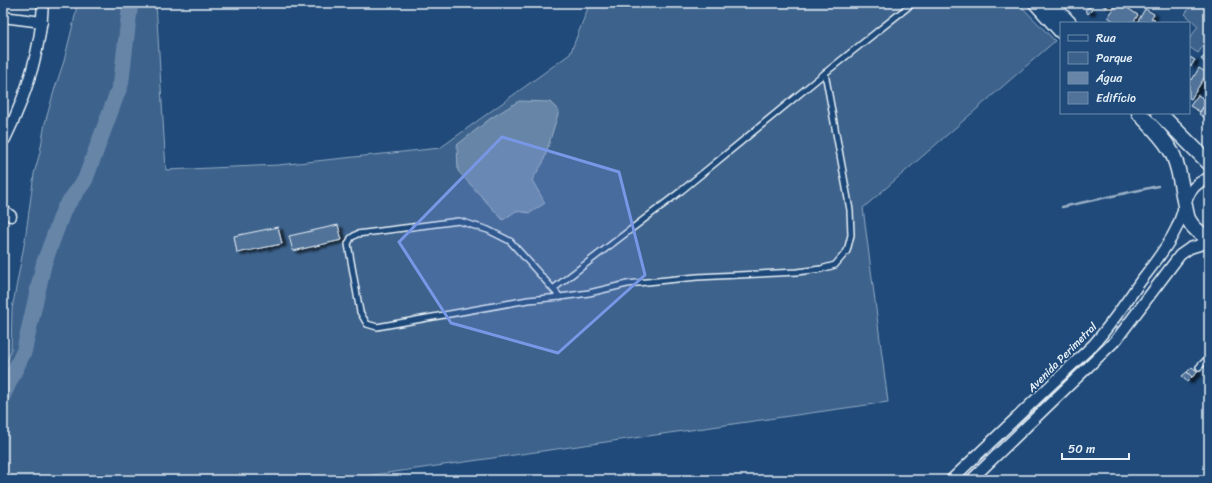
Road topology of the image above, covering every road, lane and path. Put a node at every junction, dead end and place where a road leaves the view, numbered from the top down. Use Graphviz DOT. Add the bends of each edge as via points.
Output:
graph roads {
  1 [pos="44,3"];
  2 [pos="913,3"];
  3 [pos="1036,3"];
  4 [pos="1050,3"];
  5 [pos="3,17"];
  6 [pos="42,22"];
  7 [pos="1068,22"];
  8 [pos="1060,30"];
  9 [pos="825,73"];
  10 [pos="1139,114"];
  11 [pos="1160,114"];
  12 [pos="5,138"];
  13 [pos="1209,163"];
  14 [pos="1209,178"];
  15 [pos="1185,205"];
  16 [pos="1209,237"];
  17 [pos="1209,242"];
  18 [pos="553,289"];
  19 [pos="560,297"];
  20 [pos="1209,357"];
  21 [pos="1199,367"];
  22 [pos="951,480"];
  23 [pos="971,480"];
  1 -- 6 [label="street"];
  2 -- 9 [label="lane"];
  3 -- 8 [label="street"];
  4 -- 7 [label="street"];
  5 -- 6 [label="street"];
  6 -- 12 [label="street" via="28,86"];
  9 -- 18 [label="lane" via="681,191"];
  9 -- 19 [label="lane" via="850,210 851,235 847,251 835,265 821,270 627,284"];
  10 -- 15 [label="street" via="1170,148"];
  11 -- 13 [label="street"];
  14 -- 15 [label="street, Avenida Perimetral" via="1199,182 1191,190"];
  15 -- 16 [label="street" via="1192,226"];
  15 -- 22 [label="street, Avenida Perimetral" via="1168,244 1093,346"];
  17 -- 23 [label="street" via="1190,248 1180,255 1116,340"];
  18 -- 19 [label="lane"];
  18 -- 19 [label="lane" via="510,241 488,230 459,221 357,234 348,244 360,312 367,324 377,327 528,300"];
  20 -- 21 [label="lane"];
}
